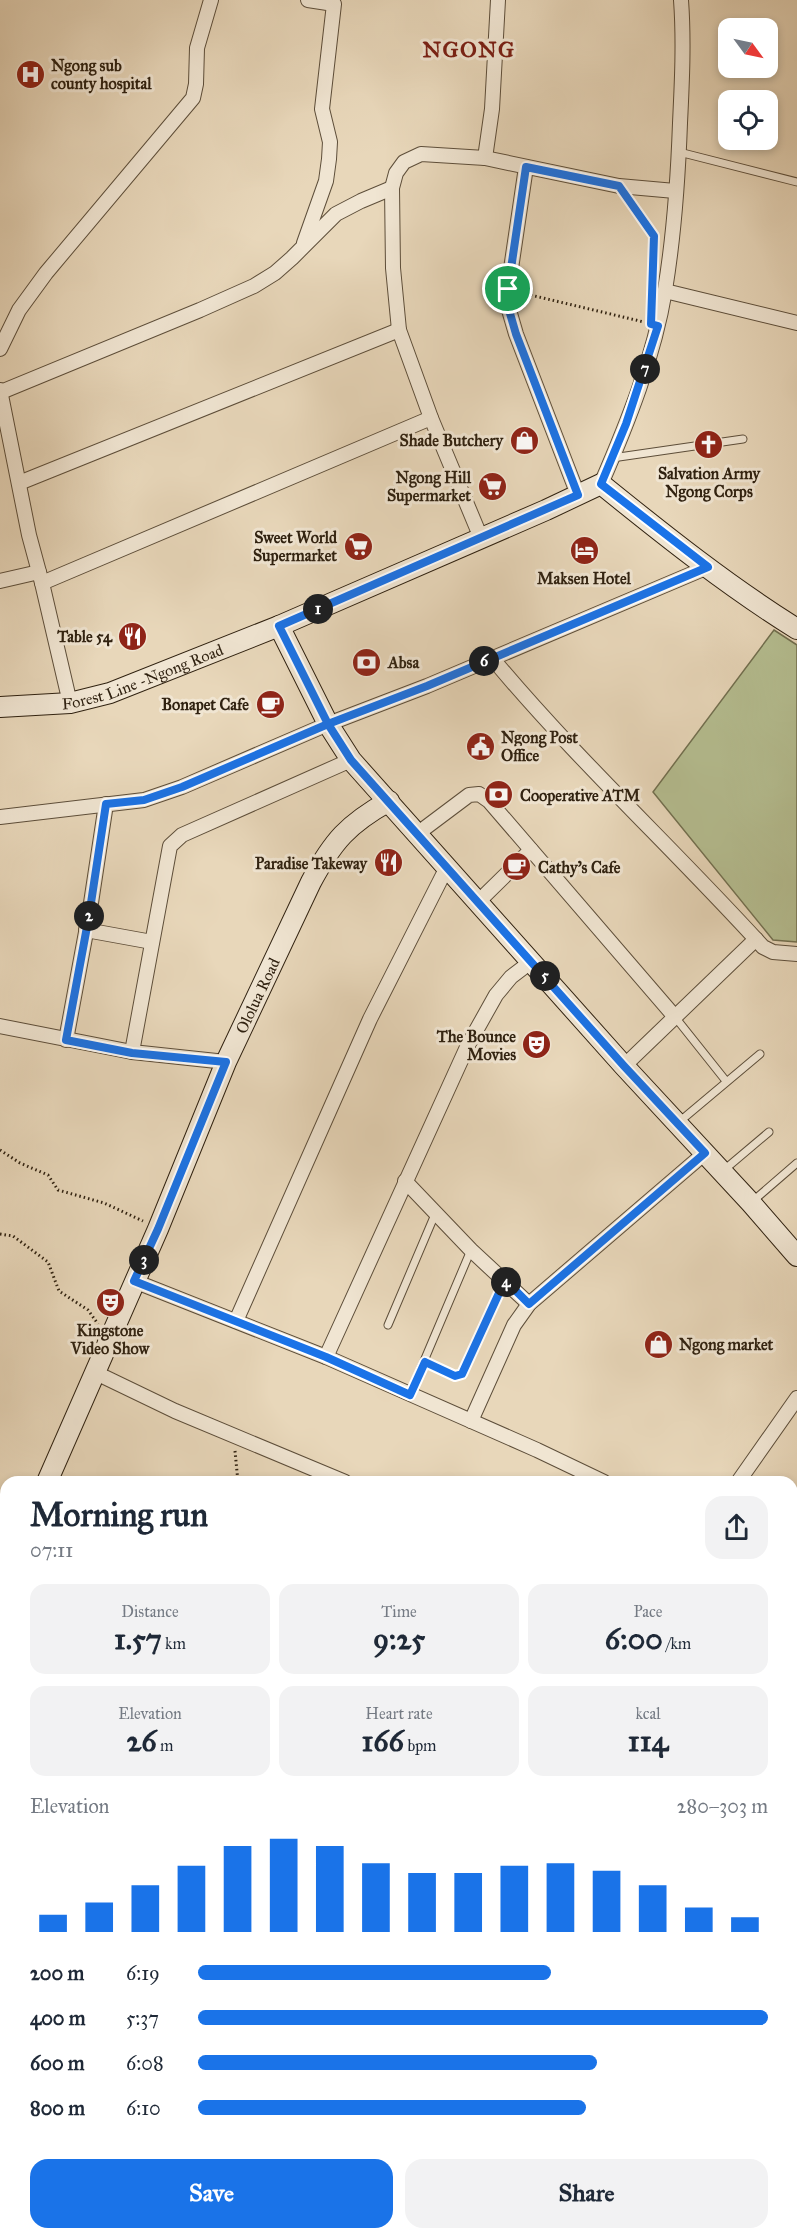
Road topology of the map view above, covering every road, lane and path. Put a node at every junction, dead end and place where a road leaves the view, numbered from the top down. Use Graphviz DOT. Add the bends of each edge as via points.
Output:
graph roads {
  1 [pos="211,0"];
  2 [pos="308,0"];
  3 [pos="498,0"];
  4 [pos="681,0"];
  5 [pos="334,2"];
  6 [pos="679,152"];
  7 [pos="485,158"];
  8 [pos="526,167"];
  9 [pos="797,182"];
  10 [pos="619,186"];
  11 [pos="392,188"];
  12 [pos="675,192"];
  13 [pos="303,248"];
  14 [pos="653,258"];
  15 [pos="508,289"];
  16 [pos="665,291"];
  17 [pos="797,323"];
  18 [pos="658,326"];
  19 [pos="399,330"];
  20 [pos="0,349"];
  21 [pos="0,391"];
  22 [pos="431,418"];
  23 [pos="743,439"];
  24 [pos="0,458"];
  25 [pos="612,458"];
  26 [pos="15,461"];
  27 [pos="19,483"];
  28 [pos="601,484"];
  29 [pos="578,495"];
  30 [pos="481,538"];
  31 [pos="708,567"];
  32 [pos="41,578"];
  33 [pos="0,581"];
  34 [pos="279,626"];
  35 [pos="797,629"];
  36 [pos="492,658"];
  37 [pos="70,703"];
  38 [pos="0,707"];
  39 [pos="328,724"];
  40 [pos="351,760"];
  41 [pos="389,801"];
  42 [pos="106,804"];
  43 [pos="0,817"];
  44 [pos="417,834"];
  45 [pos="531,850"];
  46 [pos="447,867"];
  47 [pos="478,902"];
  48 [pos="86,930"];
  49 [pos="756,939"];
  50 [pos="152,942"];
  51 [pos="797,954"];
  52 [pos="532,961"];
  53 [pos="675,1017"];
  54 [pos="0,1026"];
  55 [pos="66,1040"];
  56 [pos="132,1053"];
  57 [pos="760,1054"];
  58 [pos="226,1062"];
  59 [pos="624,1066"];
  60 [pos="726,1081"];
  61 [pos="677,1124"];
  62 [pos="769,1132"];
  63 [pos="0,1150"];
  64 [pos="705,1153"];
  65 [pos="797,1164"];
  66 [pos="722,1171"];
  67 [pos="405,1181"];
  68 [pos="752,1203"];
  69 [pos="436,1212"];
  70 [pos="158,1229"];
  71 [pos="0,1234"];
  72 [pos="471,1250"];
  73 [pos="797,1256"];
  74 [pos="505,1280"];
  75 [pos="134,1281"];
  76 [pos="529,1304"];
  77 [pos="236,1321"];
  78 [pos="388,1324"];
  79 [pos="109,1340"];
  80 [pos="326,1357"];
  81 [pos="425,1362"];
  82 [pos="94,1372"];
  83 [pos="410,1395"];
  84 [pos="797,1398"];
  85 [pos="471,1421"];
  86 [pos="238,1436"];
  87 [pos="49,1476"];
  88 [pos="237,1476"];
  89 [pos="331,1476"];
  90 [pos="591,1476"];
  91 [pos="742,1476"];
  1 -- 20 [label="street" via="197,48 193,98 46,273 19,310"];
  2 -- 5 [label="street"];
  3 -- 7 [label="street"];
  4 -- 6 [label="street" via="684,33"];
  5 -- 13 [label="street" via="322,109 330,142 329,159 326,181"];
  6 -- 9 [label="lane"];
  6 -- 12 [label="street"];
  7 -- 8 [label="street"];
  7 -- 11 [label="street" via="422,154 412,157 396,173"];
  8 -- 10 [label="street"];
  8 -- 15 [label="street"];
  10 -- 12 [label="street"];
  10 -- 14 [label="path" via="654,236"];
  11 -- 13 [label="street" via="336,214"];
  11 -- 19 [label="street"];
  12 -- 16 [label="street"];
  13 -- 21 [label="street" via="254,286"];
  15 -- 18 [label="path"];
  15 -- 29 [label="street" via="516,334"];
  16 -- 17 [label="street"];
  16 -- 18 [label="street"];
  18 -- 25 [label="street"];
  19 -- 22 [label="street"];
  19 -- 27 [label="street"];
  21 -- 26 [label="street"];
  22 -- 30 [label="street"];
  22 -- 32 [label="street" via="226,507"];
  23 -- 25 [label="lane"];
  24 -- 26 [label="street"];
  25 -- 28 [label="street"];
  26 -- 27 [label="street"];
  27 -- 32 [label="street"];
  28 -- 29 [label="street, Forest Line -Ngong Road"];
  28 -- 31 [label="street"];
  29 -- 30 [label="street, Forest Line -Ngong Road"];
  30 -- 34 [label="street, Forest Line -Ngong Road"];
  31 -- 35 [label="street"];
  31 -- 36 [label="street"];
  32 -- 33 [label="street"];
  32 -- 37 [label="street"];
  34 -- 37 [label="street, Forest Line -Ngong Road" via="110,693"];
  34 -- 39 [label="street"];
  36 -- 39 [label="street"];
  36 -- 49 [label="street" via="609,788"];
  37 -- 38 [label="street, Forest Line -Ngong Road"];
  39 -- 40 [label="street"];
  39 -- 42 [label="street" via="182,787 144,800"];
  40 -- 41 [label="street"];
  40 -- 50 [label="street" via="175,839 168,854"];
  41 -- 44 [label="street"];
  41 -- 58 [label="street, Ololua Road" via="364,815 326,855"];
  42 -- 43 [label="street"];
  42 -- 48 [label="street"];
  44 -- 45 [label="street" via="469,795 479,794"];
  44 -- 46 [label="street"];
  45 -- 47 [label="street"];
  45 -- 53 [label="street"];
  46 -- 47 [label="street"];
  46 -- 77 [label="street" via="370,1019"];
  47 -- 52 [label="street"];
  48 -- 50 [label="street"];
  48 -- 55 [label="street"];
  49 -- 51 [label="street" via="773,952"];
  49 -- 53 [label="street"];
  50 -- 56 [label="street"];
  52 -- 59 [label="street"];
  52 -- 67 [label="street" via="496,995"];
  53 -- 59 [label="street"];
  53 -- 60 [label="lane"];
  54 -- 55 [label="street"];
  55 -- 56 [label="street"];
  56 -- 58 [label="street"];
  57 -- 60 [label="lane"];
  58 -- 70 [label="street, Ololua Road"];
  59 -- 61 [label="street"];
  60 -- 61 [label="lane"];
  61 -- 64 [label="street"];
  62 -- 66 [label="lane"];
  63 -- 70 [label="path" via="48,1175 58,1191 104,1203"];
  64 -- 66 [label="street"];
  64 -- 76 [label="street"];
  65 -- 68 [label="lane"];
  66 -- 68 [label="street"];
  67 -- 69 [label="street"];
  67 -- 80 [label="street"];
  68 -- 73 [label="street"];
  69 -- 72 [label="street"];
  69 -- 78 [label="lane"];
  70 -- 75 [label="street, Ololua Road"];
  71 -- 79 [label="path" via="13,1236 48,1262 59,1292 88,1311"];
  72 -- 74 [label="street"];
  72 -- 81 [label="lane"];
  74 -- 76 [label="street"];
  74 -- 81 [label="lane" via="462,1374 455,1376"];
  75 -- 77 [label="street"];
  75 -- 79 [label="street, Ololua Road"];
  76 -- 85 [label="street" via="514,1325"];
  77 -- 80 [label="street"];
  79 -- 82 [label="street, Ololua Road"];
  80 -- 83 [label="street"];
  81 -- 83 [label="lane"];
  82 -- 86 [label="street"];
  82 -- 87 [label="street, Ololua Road"];
  83 -- 85 [label="street"];
  84 -- 91 [label="street"];
  85 -- 90 [label="street"];
  86 -- 88 [label="path"];
  86 -- 89 [label="street"];
}
